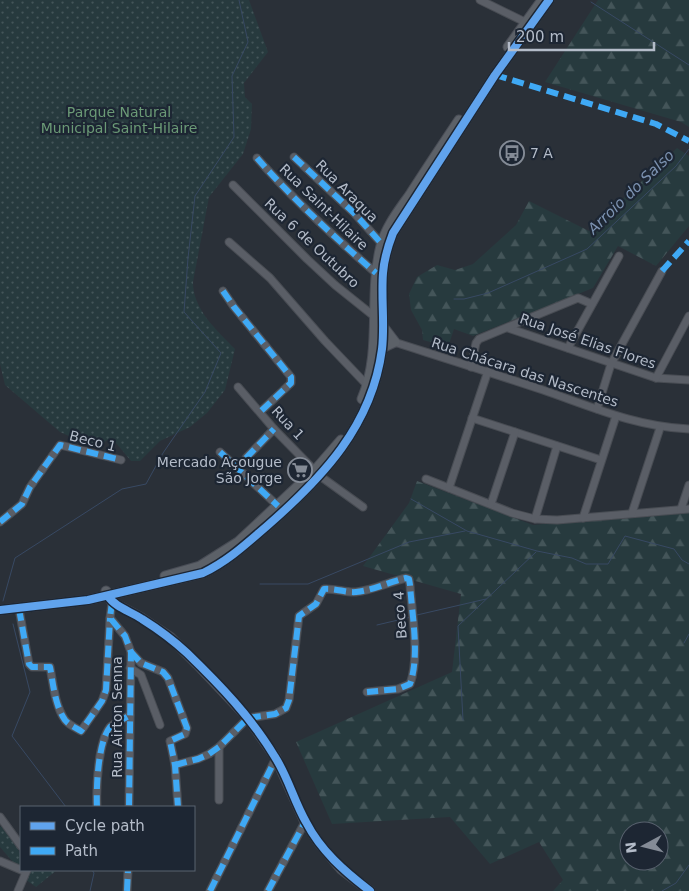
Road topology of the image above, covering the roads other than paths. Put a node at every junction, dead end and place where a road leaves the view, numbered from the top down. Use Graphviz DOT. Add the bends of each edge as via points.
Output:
graph roads {
  1 [pos="480,0"];
  2 [pos="542,0"];
  3 [pos="549,0"];
  4 [pos="525,22"];
  5 [pos="294,157"];
  6 [pos="257,158"];
  7 [pos="233,185"];
  8 [pos="402,212"];
  9 [pos="229,242"];
  10 [pos="382,244"];
  11 [pos="619,256"];
  12 [pos="662,271"];
  13 [pos="376,272"];
  14 [pos="376,288"];
  15 [pos="223,291"];
  16 [pos="592,304"];
  17 [pos="689,316"];
  18 [pos="375,317"];
  19 [pos="382,325"];
  20 [pos="508,328"];
  21 [pos="382,338"];
  22 [pos="395,342"];
  23 [pos="382,348"];
  24 [pos="568,348"];
  25 [pos="611,364"];
  26 [pos="471,367"];
  27 [pos="488,371"];
  28 [pos="656,378"];
  29 [pos="689,380"];
  30 [pos="367,384"];
  31 [pos="238,387"];
  32 [pos="597,409"];
  33 [pos="260,412"];
  34 [pos="616,416"];
  35 [pos="472,418"];
  36 [pos="660,428"];
  37 [pos="274,429"];
  38 [pos="689,429"];
  39 [pos="515,432"];
  40 [pos="557,446"];
  41 [pos="220,452"];
  42 [pos="246,458"];
  43 [pos="121,460"];
  44 [pos="601,460"];
  45 [pos="318,473"];
  46 [pos="426,479"];
  47 [pos="689,486"];
  48 [pos="449,488"];
  49 [pos="491,504"];
  50 [pos="278,506"];
  51 [pos="363,506"];
  52 [pos="685,509"];
  53 [pos="632,513"];
  54 [pos="583,518"];
  55 [pos="535,519"];
  56 [pos="0,522"];
  57 [pos="108,596"];
  58 [pos="5,607"];
  59 [pos="19,609"];
  60 [pos="110,618"];
  61 [pos="131,652"];
  62 [pos="130,668"];
  63 [pos="367,692"];
  64 [pos="130,715"];
  65 [pos="248,718"];
  66 [pos="160,725"];
  67 [pos="219,747"];
  68 [pos="276,758"];
  69 [pos="175,766"];
  70 [pos="219,800"];
  71 [pos="98,806"];
  72 [pos="129,806"];
  73 [pos="178,806"];
  74 [pos="0,817"];
  75 [pos="305,822"];
  76 [pos="20,845"];
  77 [pos="0,861"];
  78 [pos="20,869"];
  79 [pos="26,871"];
  80 [pos="128,871"];
  81 [pos="18,891"];
  82 [pos="127,891"];
  83 [pos="210,891"];
  84 [pos="268,891"];
  85 [pos="370,891"];
  1 -- 4 [label="street"];
  2 -- 4 [label="main road"];
  3 -- 8 [label="main road"];
  4 -- 8 [label="main road"];
  5 -- 10 [label="street, Rua Araqua"];
  6 -- 13 [label="street, Rua Saint-Hilaire" via="338,240"];
  7 -- 18 [label="street, Rua 6 de Outubro" via="308,260"];
  8 -- 10 [label="main road"];
  8 -- 19 [label="main road" via="386,251"];
  9 -- 30 [label="street" via="270,278"];
  10 -- 13 [label="main road"];
  11 -- 16 [label="street"];
  12 -- 25 [label="street"];
  13 -- 14 [label="main road"];
  14 -- 18 [label="main road"];
  14 -- 21 [label="main road"];
  15 -- 33 [label="street" via="291,377 291,384"];
  16 -- 20 [label="street" via="578,298"];
  16 -- 24 [label="street"];
  17 -- 28 [label="street"];
  18 -- 30 [label="main road"];
  19 -- 21 [label="main road"];
  19 -- 22 [label="main road"];
  20 -- 24 [label="street, Rua José Elias Flores"];
  20 -- 26 [label="street" via="477,341"];
  21 -- 22 [label="street, Rua Chácara das Nascentes"];
  21 -- 23 [label="main road"];
  21 -- 30 [label="main road"];
  22 -- 23 [label="main road"];
  22 -- 26 [label="street, Rua Chácara das Nascentes"];
  23 -- 45 [label="main road" via="362,413 344,446"];
  24 -- 25 [label="street, Rua José Elias Flores"];
  25 -- 28 [label="street, Rua José Elias Flores"];
  25 -- 32 [label="street"];
  26 -- 27 [label="street, Rua Chácara das Nascentes"];
  27 -- 32 [label="street, Rua Chácara das Nascentes"];
  27 -- 35 [label="street"];
  28 -- 29 [label="street, Rua José Elias Flores"];
  30 -- 45 [label="main road" via="340,442"];
  31 -- 33 [label="street, Rua 1"];
  32 -- 34 [label="street, Rua Chácara das Nascentes"];
  33 -- 37 [label="street, Rua 1"];
  34 -- 36 [label="street, Rua Chácara das Nascentes"];
  34 -- 44 [label="street"];
  35 -- 39 [label="street"];
  35 -- 48 [label="street"];
  36 -- 38 [label="street, Rua Chácara das Nascentes"];
  36 -- 53 [label="street"];
  37 -- 42 [label="street"];
  37 -- 45 [label="street, Rua 1"];
  39 -- 40 [label="street"];
  39 -- 49 [label="street"];
  40 -- 44 [label="street"];
  40 -- 55 [label="street"];
  41 -- 50 [label="street"];
  43 -- 56 [label="street, Beco 1" via="60,445 22,504"];
  44 -- 54 [label="street"];
  45 -- 50 [label="main road"];
  45 -- 51 [label="street, Rua 1"];
  45 -- 57 [label="main road" via="286,509 220,565 203,573"];
  46 -- 48 [label="street"];
  47 -- 52 [label="street"];
  48 -- 49 [label="street"];
  49 -- 55 [label="street"];
  50 -- 57 [label="main road" via="238,542 200,566"];
  52 -- 53 [label="street"];
  53 -- 54 [label="street"];
  54 -- 55 [label="street"];
  57 -- 58 [label="main road"];
  57 -- 59 [label="main road"];
  57 -- 60 [label="street"];
  57 -- 65 [label="main road" via="170,637"];
  58 -- 59 [label="main road"];
  59 -- 60 [label="street" via="29,664 32,668 50,667 62,714 66,721 81,731 106,690"];
  60 -- 61 [label="street, Rua Airton Senna" via="125,636"];
  61 -- 62 [label="street, Rua Airton Senna"];
  61 -- 69 [label="street" via="141,663 163,672 168,678 187,728 185,734 170,741"];
  62 -- 64 [label="street, Rua Airton Senna"];
  62 -- 66 [label="street" via="141,675"];
  63 -- 65 [label="street, Beco 4" via="398,689 410,684 415,655 409,579 367,591 324,589 316,604 299,616 286,708 275,714"];
  64 -- 71 [label="street" via="111,727 104,741 98,763"];
  64 -- 72 [label="street, Rua Airton Senna"];
  65 -- 67 [label="street"];
  65 -- 68 [label="main road"];
  67 -- 69 [label="street" via="198,759"];
  67 -- 70 [label="street"];
  68 -- 75 [label="main road"];
  68 -- 83 [label="street"];
  69 -- 73 [label="street"];
  74 -- 76 [label="street"];
  75 -- 84 [label="street"];
  75 -- 85 [label="main road" via="319,844 341,868"];
  77 -- 78 [label="street"];
  79 -- 81 [label="street"];
  80 -- 82 [label="street"];
}
